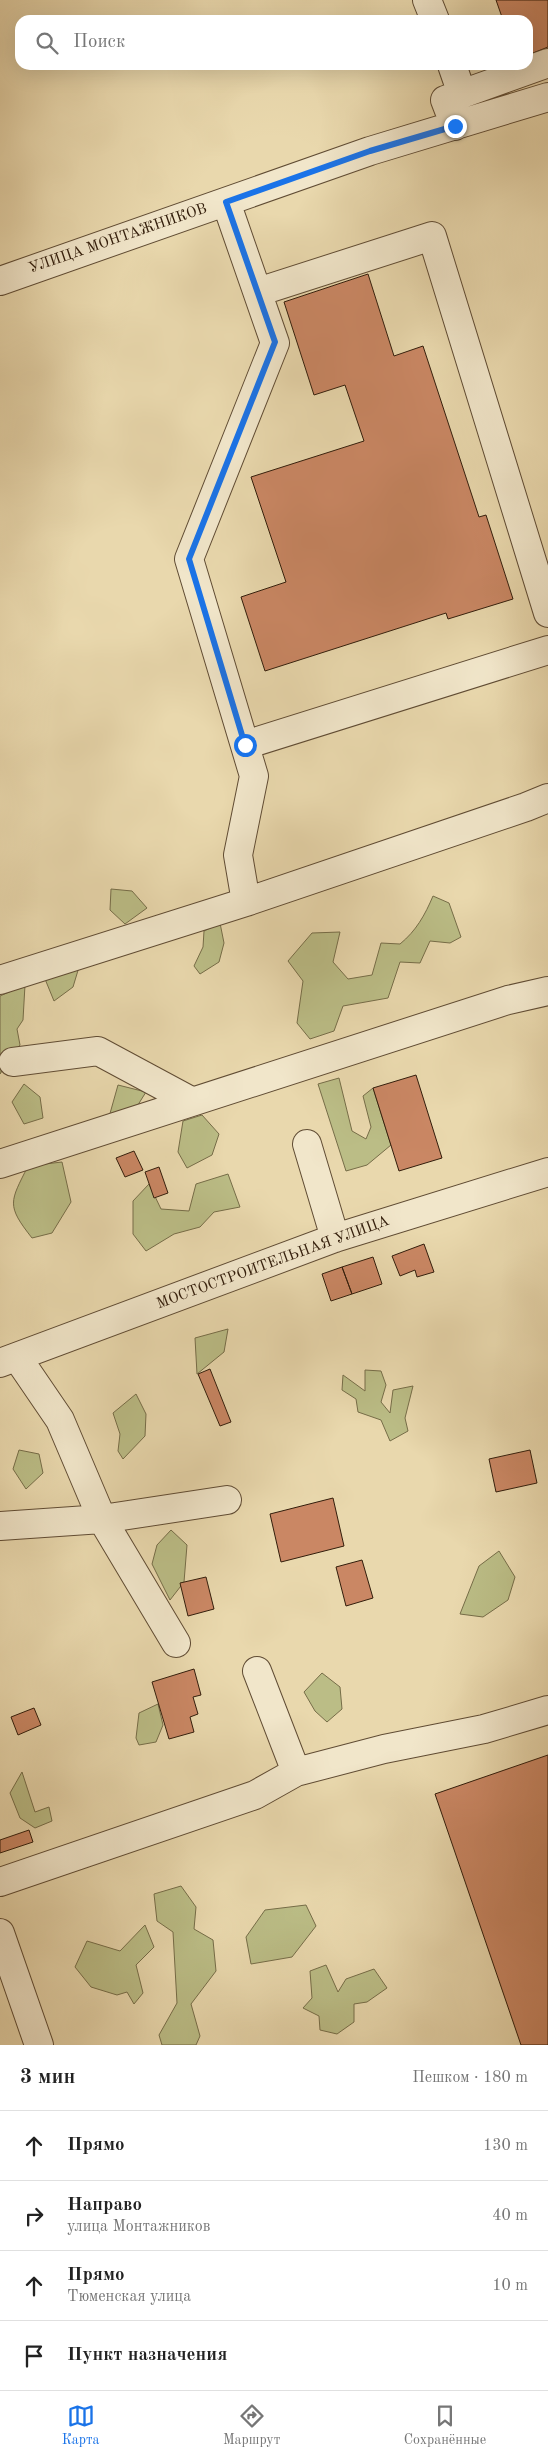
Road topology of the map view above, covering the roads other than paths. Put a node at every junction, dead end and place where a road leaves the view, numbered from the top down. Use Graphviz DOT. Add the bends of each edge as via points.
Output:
graph roads {
  1 [pos="428,0"];
  2 [pos="433,15"];
  3 [pos="548,63"];
  4 [pos="533,68"];
  5 [pos="454,70"];
  6 [pos="529,70"];
  7 [pos="462,94"];
  8 [pos="548,97"];
  9 [pos="455,126"];
  10 [pos="226,202"];
  11 [pos="0,281"];
  12 [pos="258,292"];
  13 [pos="548,613"];
  14 [pos="548,650"];
  15 [pos="245,745"];
  16 [pos="548,798"];
  17 [pos="246,902"];
  18 [pos="0,980"];
  19 [pos="548,991"];
  20 [pos="13,1062"];
  21 [pos="192,1101"];
  22 [pos="307,1144"];
  23 [pos="0,1164"];
  24 [pos="548,1172"];
  25 [pos="335,1238"];
  26 [pos="8,1360"];
  27 [pos="228,1500"];
  28 [pos="102,1519"];
  29 [pos="0,1526"];
  30 [pos="176,1643"];
  31 [pos="257,1671"];
  32 [pos="548,1710"];
  33 [pos="296,1772"];
  34 [pos="0,1882"];
  35 [pos="0,1933"];
  36 [pos="39,2045"];
  1 -- 2 [label="street"];
  3 -- 4 [label="street"];
  5 -- 7 [label="street"];
  6 -- 7 [label="street"];
  7 -- 9 [label="street" via="445,100"];
  8 -- 9 [label="street, УЛИЦА МОНТАЖНИКОВ"];
  9 -- 10 [label="street, УЛИЦА МОНТАЖНИКОВ"];
  10 -- 11 [label="street, УЛИЦА МОНТАЖНИКОВ"];
  10 -- 12 [label="street"];
  12 -- 13 [label="street" via="432,236"];
  12 -- 15 [label="street" via="275,342 189,559"];
  14 -- 15 [label="street"];
  15 -- 17 [label="street" via="254,776 238,854"];
  16 -- 17 [label="street"];
  17 -- 18 [label="street"];
  19 -- 21 [label="street" via="508,1000"];
  20 -- 21 [label="street" via="98,1051"];
  21 -- 23 [label="street"];
  22 -- 25 [label="street"];
  24 -- 25 [label="street, МОСТОСТРОИТЕЛЬНАЯ УЛИЦА"];
  25 -- 26 [label="street, МОСТОСТРОИТЕЛЬНАЯ УЛИЦА"];
  26 -- 28 [label="street" via="60,1420"];
  27 -- 28 [label="street"];
  28 -- 29 [label="street"];
  28 -- 30 [label="street"];
  31 -- 33 [label="street"];
  32 -- 33 [label="street" via="484,1729 384,1749"];
  33 -- 34 [label="street" via="255,1795"];
  35 -- 36 [label="street"];
}
